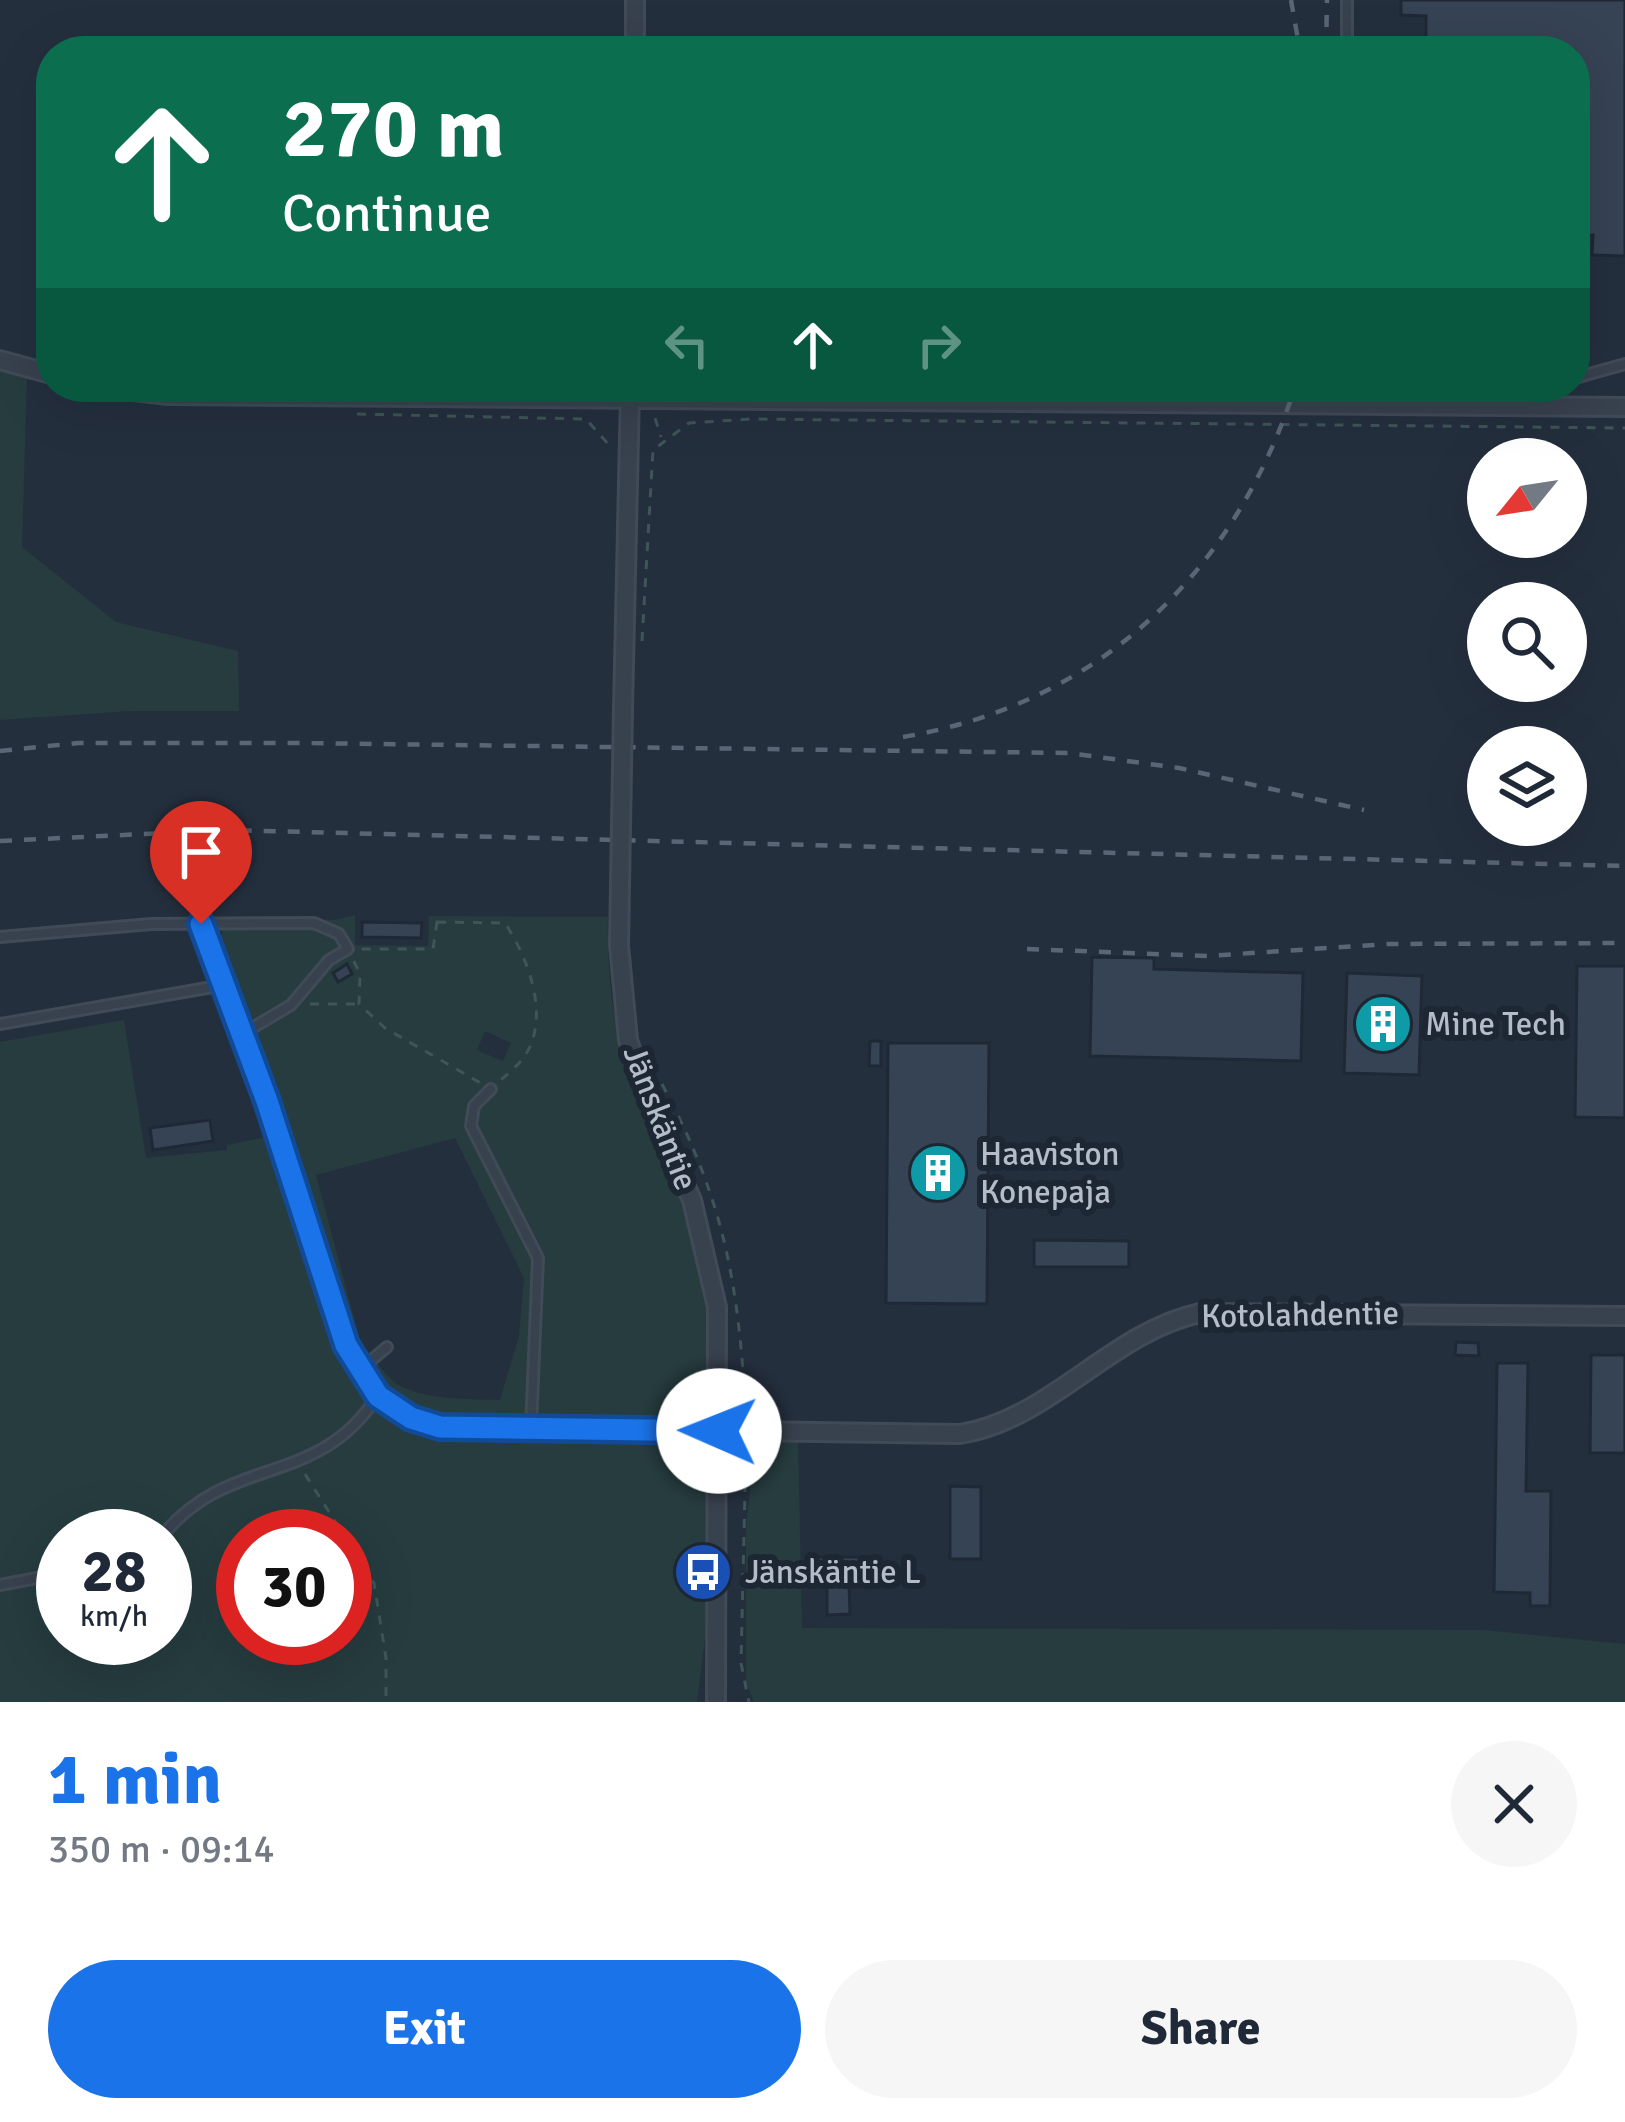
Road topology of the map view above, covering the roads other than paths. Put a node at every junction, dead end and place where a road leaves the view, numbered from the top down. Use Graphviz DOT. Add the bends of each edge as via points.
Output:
graph roads {
  1 [pos="635,0"];
  2 [pos="1347,0"];
  3 [pos="635,36"];
  4 [pos="1347,36"];
  5 [pos="0,360"];
  6 [pos="1625,364"];
  7 [pos="36,370"];
  8 [pos="1590,373"];
  9 [pos="630,402"];
  10 [pos="1512,402"];
  11 [pos="1625,406"];
  12 [pos="201,924"];
  13 [pos="0,937"];
  14 [pos="224,986"];
  15 [pos="0,1024"];
  16 [pos="242,1034"];
  17 [pos="491,1089"];
  18 [pos="267,1101"];
  19 [pos="1625,1316"];
  20 [pos="388,1348"];
  21 [pos="360,1370"];
  22 [pos="378,1396"];
  23 [pos="530,1430"];
  24 [pos="719,1431"];
  25 [pos="189,1509"];
  26 [pos="36,1578"];
  27 [pos="0,1585"];
  28 [pos="716,1702"];
  1 -- 3 [label="street"];
  2 -- 4 [label="lane"];
  5 -- 7 [label="street"];
  6 -- 8 [label="lane"];
  9 -- 24 [label="street, Jänskäntie, bridge" via="619,945 628,1040 692,1200 711,1274"];
  10 -- 11 [label="street"];
  12 -- 13 [label="lane"];
  12 -- 14 [label="lane"];
  12 -- 16 [label="lane" via="314,923 339,934 348,949 328,960 291,1005"];
  14 -- 15 [label="lane"];
  14 -- 16 [label="lane"];
  16 -- 18 [label="lane"];
  17 -- 23 [label="lane" via="474,1106 471,1126 538,1258"];
  18 -- 21 [label="street"];
  19 -- 24 [label="street, Kotolahdentie" via="1200,1313 1155,1329 987,1430"];
  20 -- 21 [label="lane"];
  21 -- 22 [label="street"];
  22 -- 23 [label="street, Kotolahdentie" via="440,1427"];
  22 -- 25 [label="lane" via="350,1433 302,1462 266,1469"];
  23 -- 24 [label="street, Kotolahdentie"];
  24 -- 28 [label="street, Jänskäntie"];
  26 -- 27 [label="lane"];
}
